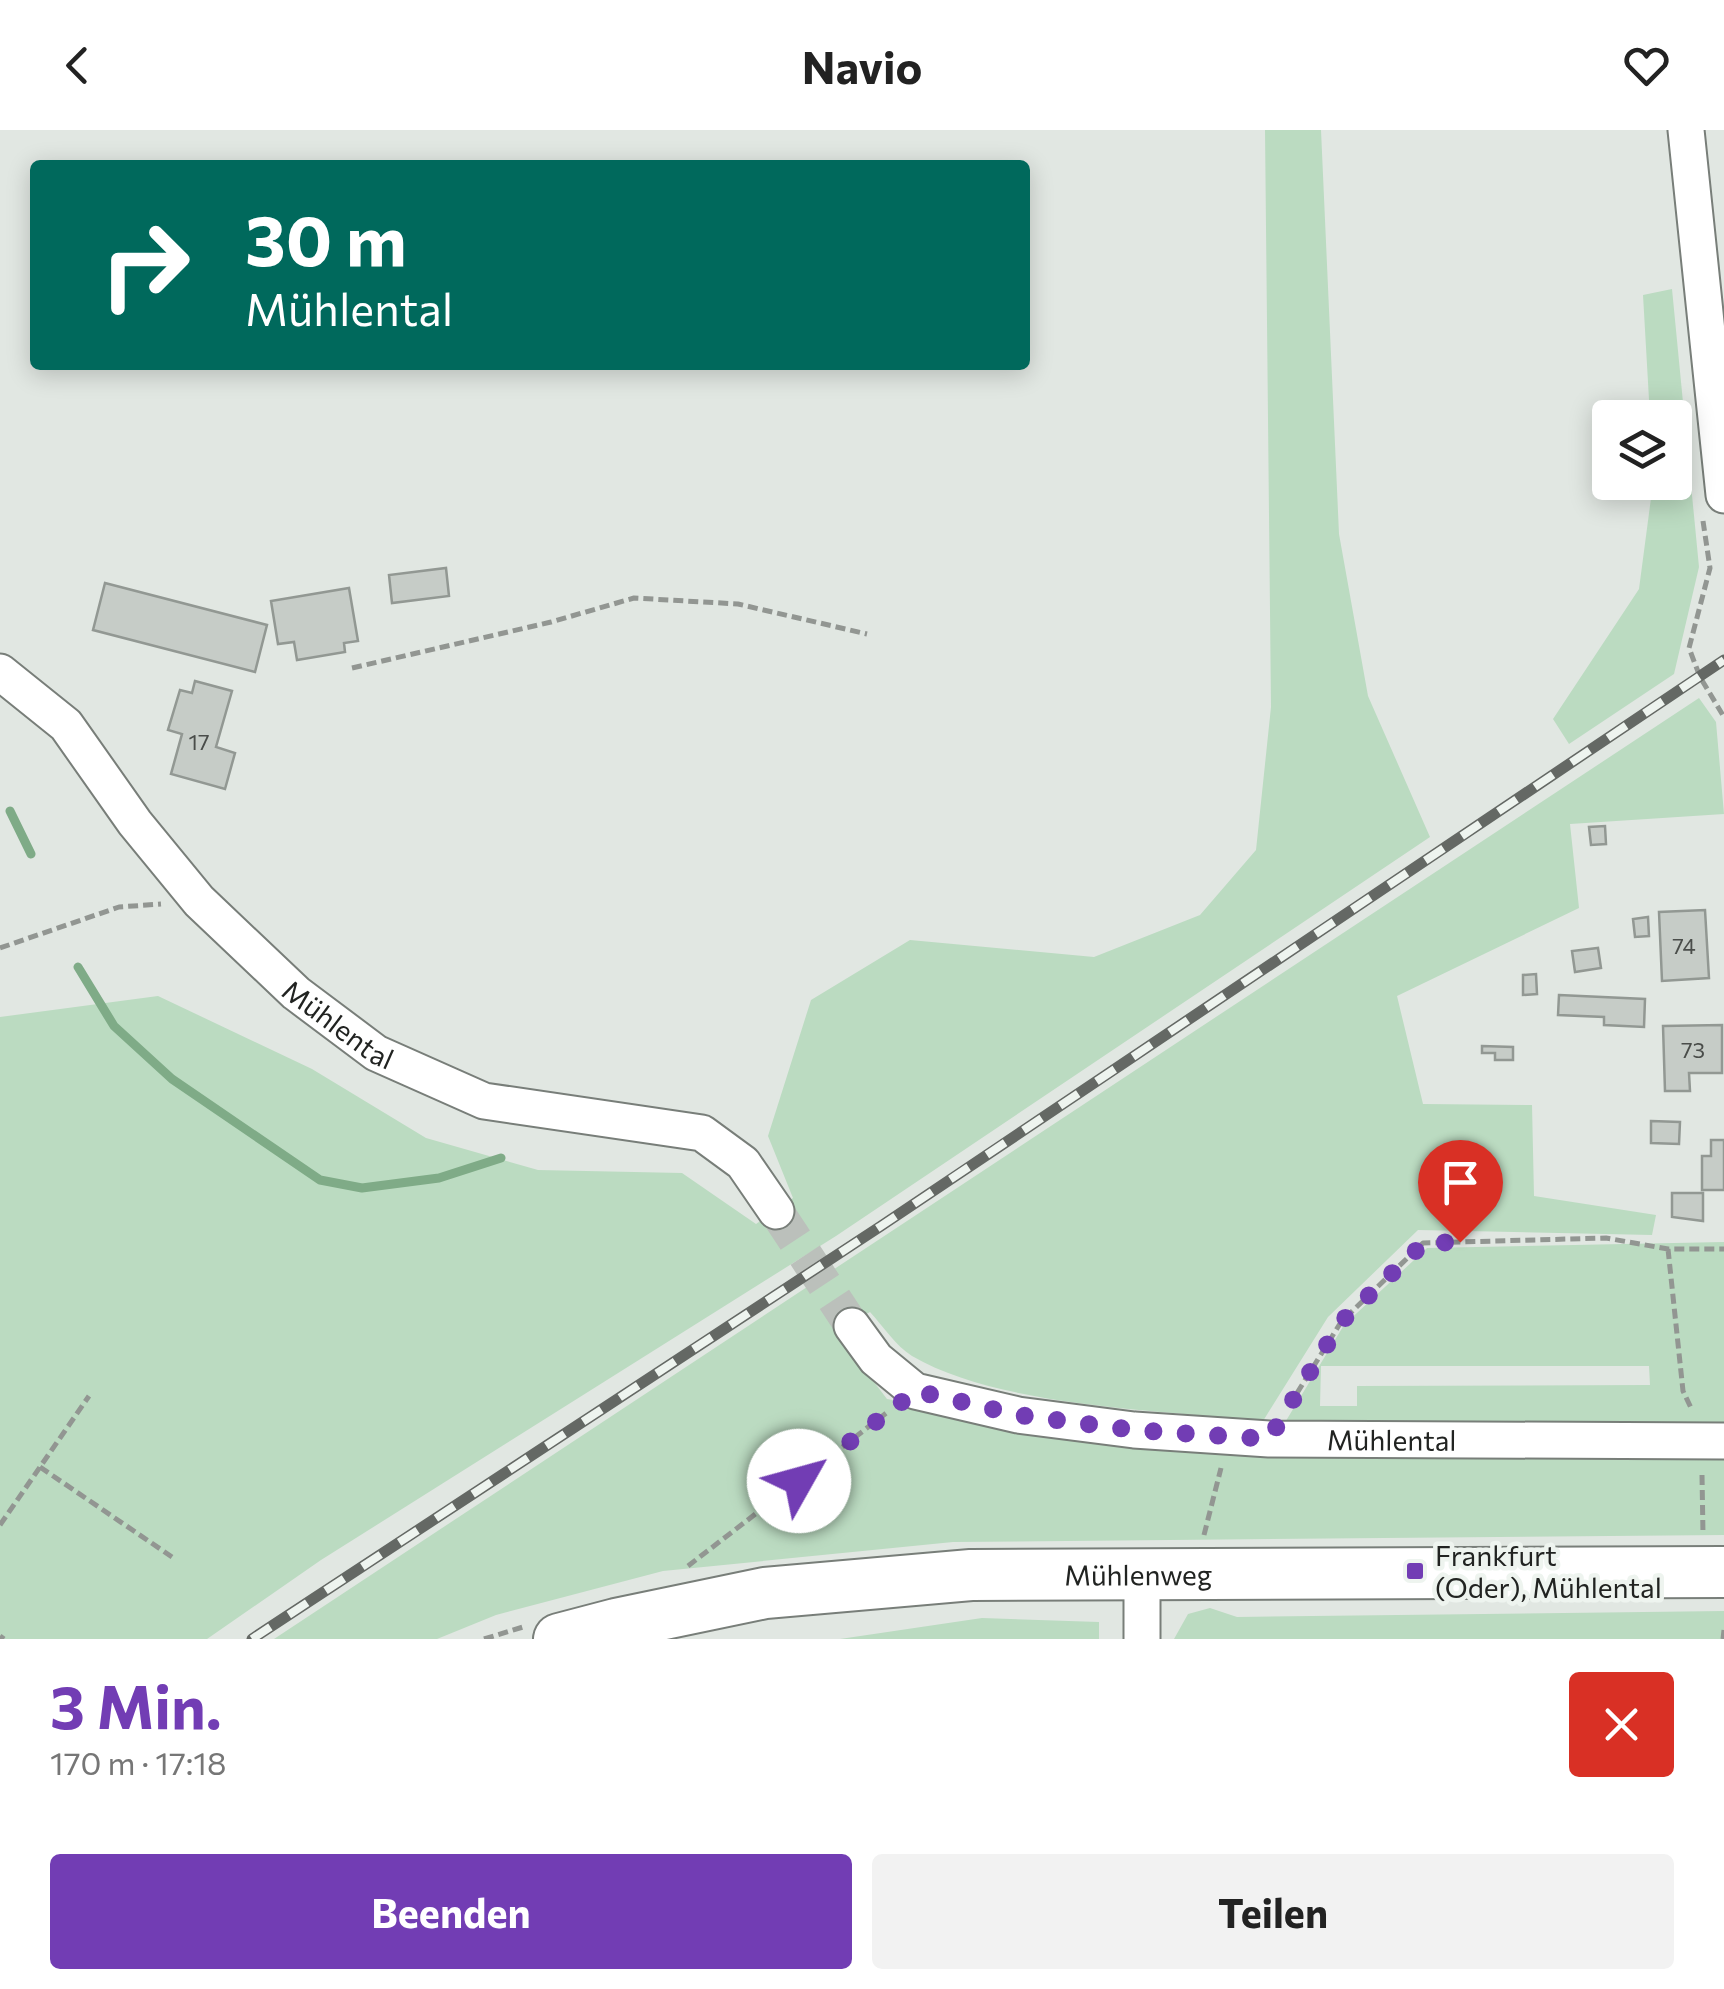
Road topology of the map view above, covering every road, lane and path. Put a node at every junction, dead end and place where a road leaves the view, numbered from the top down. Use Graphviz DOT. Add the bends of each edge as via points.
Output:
graph roads {
  1 [pos="1686,130"];
  2 [pos="1724,494"];
  3 [pos="867,634"];
  4 [pos="352,668"];
  5 [pos="0,672"];
  6 [pos="199,901"];
  7 [pos="0,948"];
  8 [pos="776,1211"];
  9 [pos="1724,1249"];
  10 [pos="852,1326"];
  11 [pos="916,1391"];
  12 [pos="90,1396"];
  13 [pos="1230,1436"];
  14 [pos="1269,1439"];
  15 [pos="1724,1441"];
  16 [pos="40,1468"];
  17 [pos="0,1524"];
  18 [pos="1200,1548"];
  19 [pos="172,1557"];
  20 [pos="684,1569"];
  21 [pos="1142,1572"];
  22 [pos="1724,1572"];
  23 [pos="1724,1630"];
  24 [pos="559,1639"];
  25 [pos="1142,1639"];
  26 [pos="1723,1639"];
  1 -- 2 [label="street"];
  3 -- 4 [label="path" via="738,604 634,598"];
  5 -- 6 [label="street, Mühlental" via="66,726"];
  6 -- 7 [label="path" via="119,906"];
  6 -- 8 [label="street, Mühlental" via="296,994 376,1053 484,1100 702,1133 743,1162"];
  9 -- 14 [label="path" via="1668,1249 1606,1238 1424,1243 1341,1322"];
  10 -- 11 [label="street, Mühlental" via="876,1359"];
  11 -- 13 [label="street, Mühlental" via="1018,1415"];
  11 -- 20 [label="path"];
  12 -- 16 [label="path"];
  13 -- 14 [label="street, Mühlental"];
  13 -- 18 [label="path"];
  14 -- 15 [label="street, Mühlental"];
  16 -- 17 [label="path"];
  16 -- 19 [label="path"];
  21 -- 22 [label="street, Mühlenweg"];
  21 -- 24 [label="street, Mühlenweg" via="971,1575 765,1593"];
  21 -- 25 [label="street"];
  23 -- 26 [label="path"];
}
